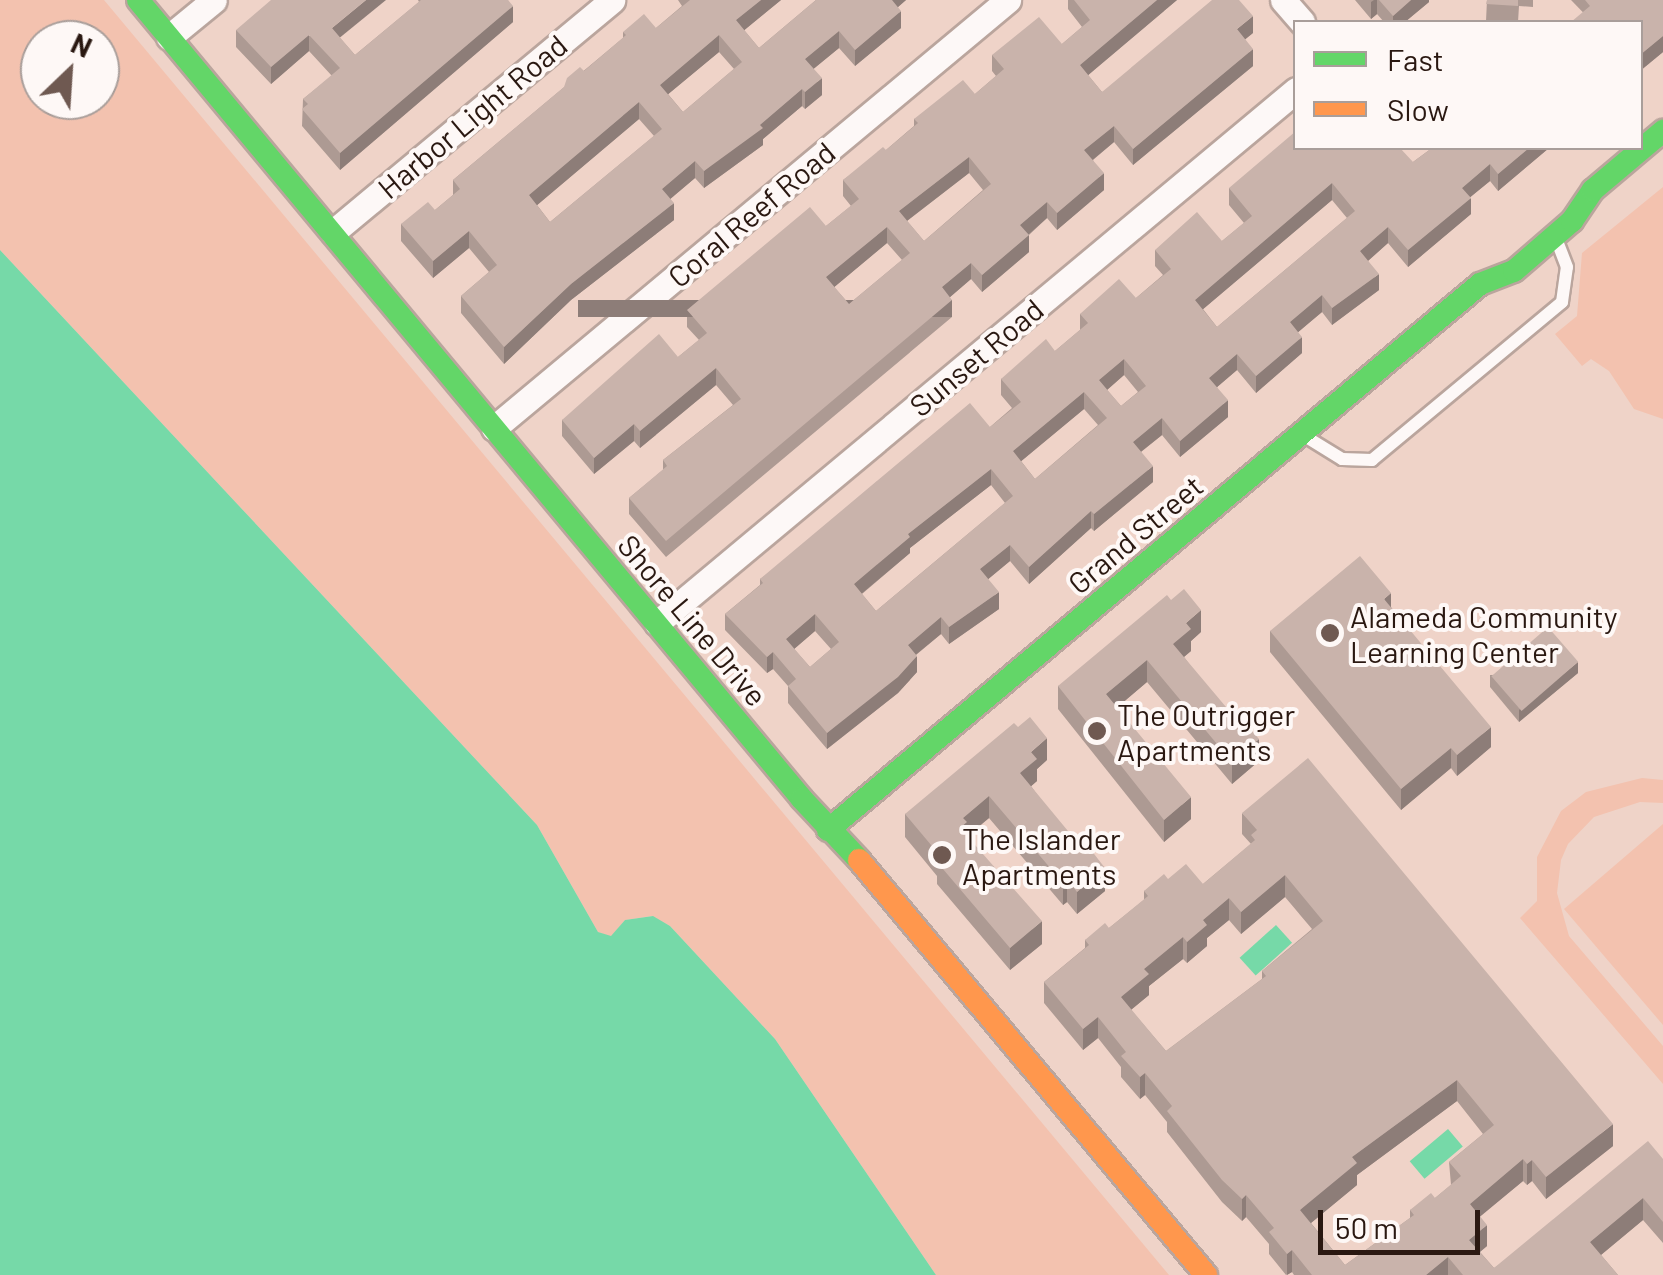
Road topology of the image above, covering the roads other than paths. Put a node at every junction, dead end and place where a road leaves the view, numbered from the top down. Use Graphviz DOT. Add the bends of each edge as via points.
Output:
graph roads {
  1 [pos="138,0"];
  2 [pos="214,0"];
  3 [pos="612,0"];
  4 [pos="1008,0"];
  5 [pos="1283,0"];
  6 [pos="1300,20"];
  7 [pos="169,37"];
  8 [pos="1293,93"];
  9 [pos="1663,131"];
  10 [pos="1643,148"];
  11 [pos="1640,150"];
  12 [pos="1593,190"];
  13 [pos="333,232"];
  14 [pos="1556,236"];
  15 [pos="1480,284"];
  16 [pos="494,428"];
  17 [pos="1301,434"];
  18 [pos="656,624"];
  19 [pos="828,830"];
  20 [pos="1206,1275"];
  1 -- 7 [label="street, Shore Line Drive"];
  2 -- 7 [label="street"];
  3 -- 13 [label="street, Harbor Light Road"];
  4 -- 16 [label="street, Coral Reef Road"];
  5 -- 6 [label="street"];
  7 -- 13 [label="street, Shore Line Drive"];
  8 -- 18 [label="street, Sunset Road"];
  9 -- 10 [label="street, Grand Street"];
  11 -- 12 [label="street, Grand Street"];
  12 -- 14 [label="street, Grand Street"];
  12 -- 15 [label="street, Grand Street" via="1554,206 1503,249"];
  13 -- 16 [label="street, Shore Line Drive"];
  14 -- 15 [label="street, Grand Street" via="1514,270"];
  14 -- 17 [label="lane" via="1567,267 1562,302 1372,460 1342,460"];
  15 -- 17 [label="street, Grand Street"];
  16 -- 18 [label="street, Shore Line Drive"];
  17 -- 19 [label="street, Grand Street"];
  18 -- 19 [label="street, Shore Line Drive"];
  19 -- 20 [label="street, Shore Line Drive"];
}
